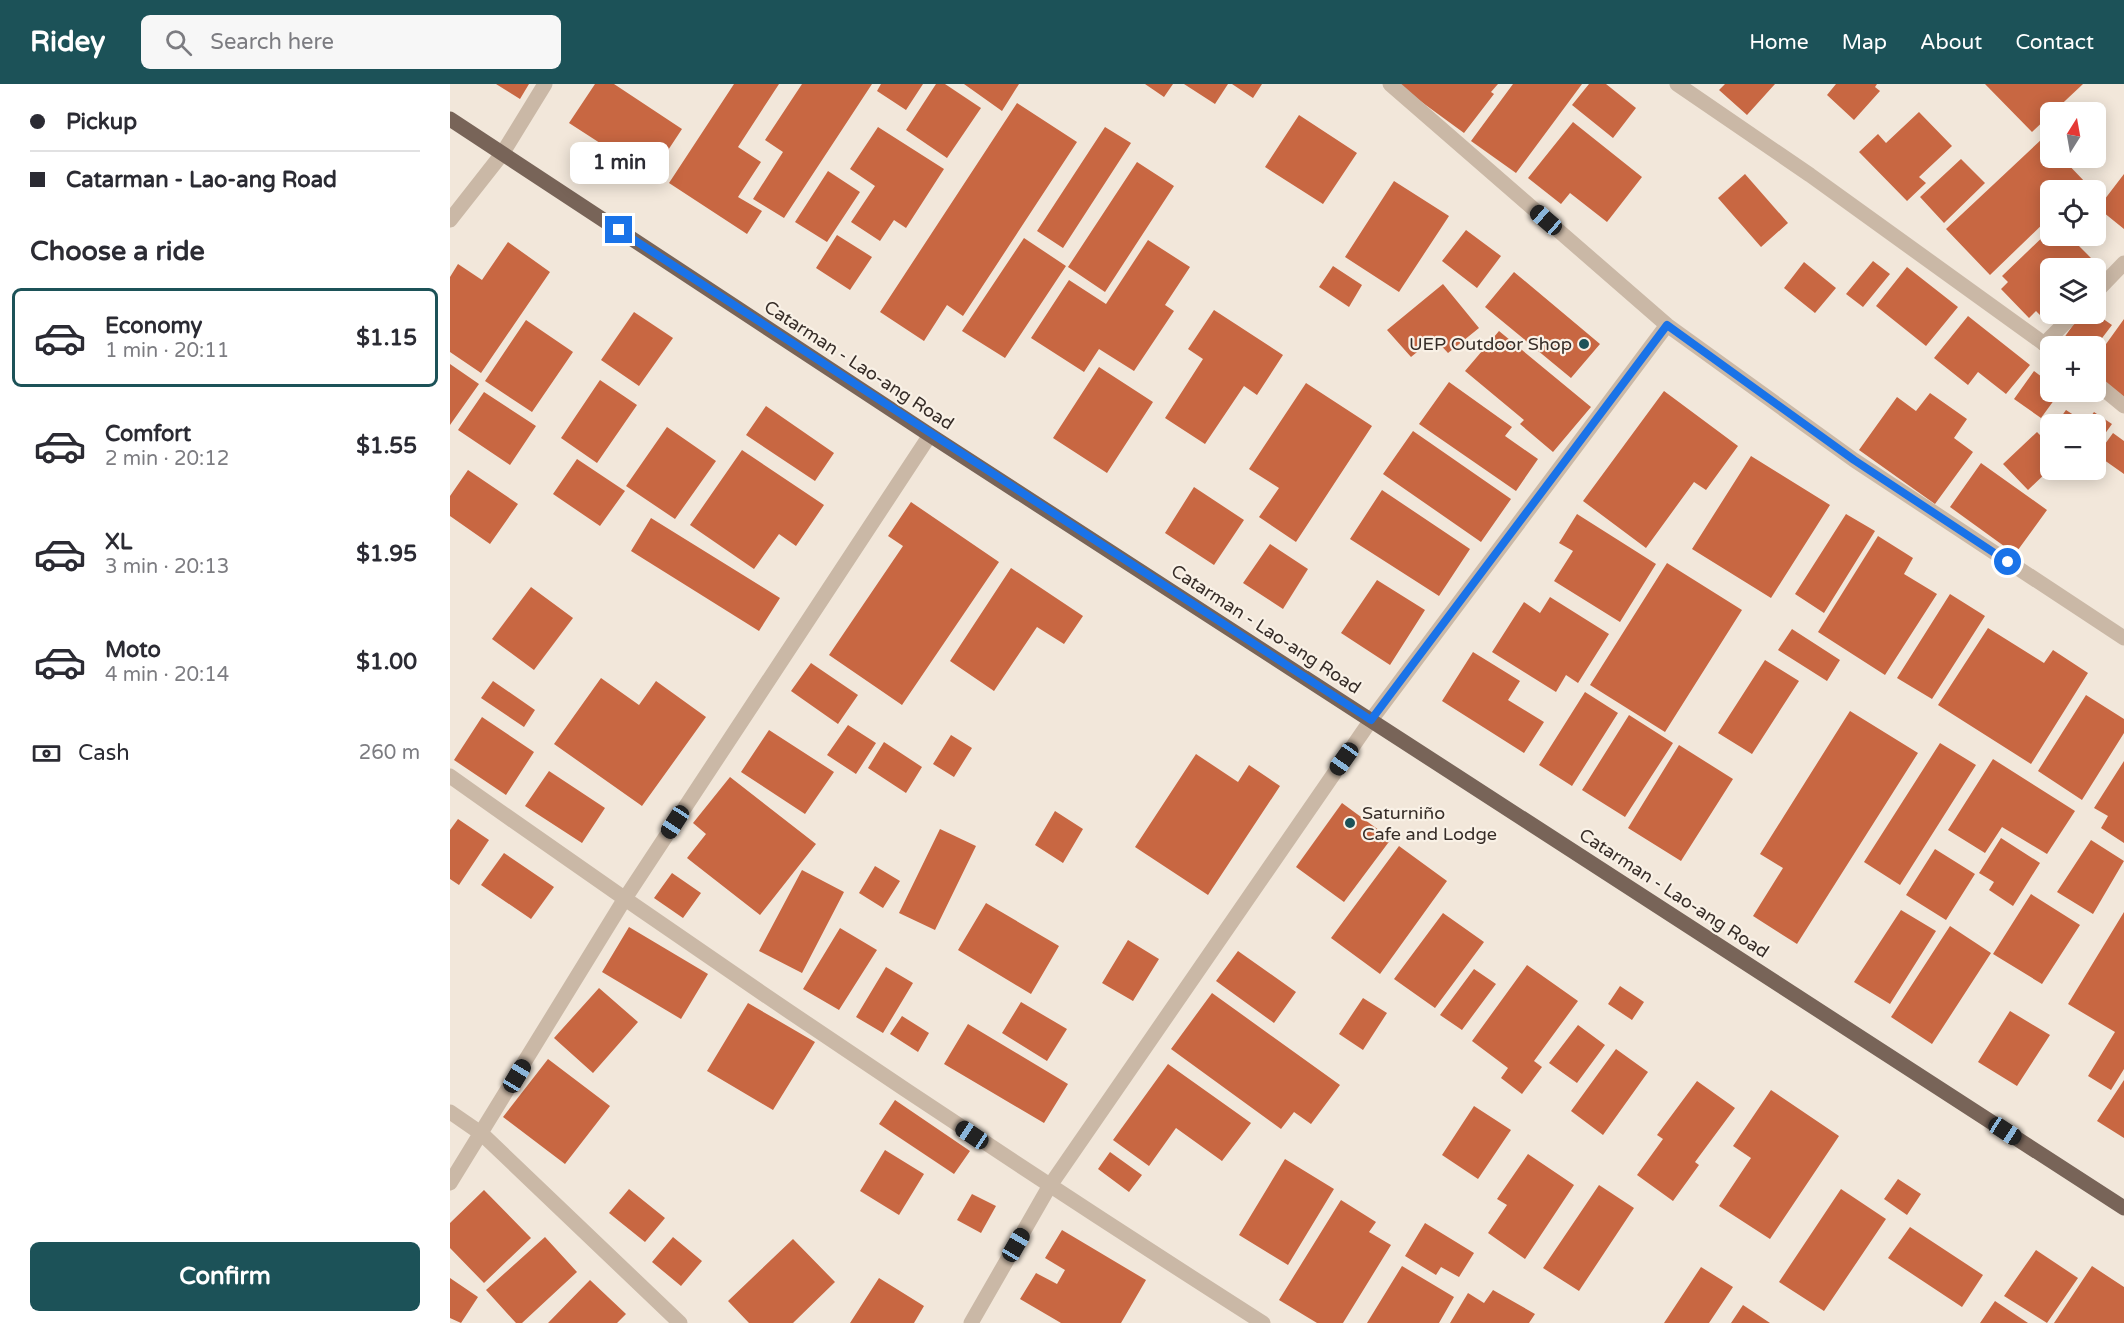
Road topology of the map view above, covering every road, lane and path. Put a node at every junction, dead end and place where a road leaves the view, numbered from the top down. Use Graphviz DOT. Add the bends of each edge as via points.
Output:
graph roads {
  1 [pos="545,84"];
  2 [pos="1390,84"];
  3 [pos="1677,84"];
  4 [pos="450,119"];
  5 [pos="502,154"];
  6 [pos="450,220"];
  7 [pos="2124,263"];
  8 [pos="2106,282"];
  9 [pos="2066,324"];
  10 [pos="1667,325"];
  11 [pos="2055,336"];
  12 [pos="2040,341"];
  13 [pos="2106,391"];
  14 [pos="2124,406"];
  15 [pos="930,435"];
  16 [pos="2124,639"];
  17 [pos="1371,720"];
  18 [pos="450,776"];
  19 [pos="624,900"];
  20 [pos="450,1112"];
  21 [pos="482,1134"];
  22 [pos="450,1183"];
  23 [pos="1049,1187"];
  24 [pos="2124,1208"];
  25 [pos="680,1323"];
  26 [pos="971,1323"];
  27 [pos="1263,1323"];
  1 -- 5 [label="street"];
  2 -- 10 [label="street"];
  3 -- 12 [label="street"];
  4 -- 5 [label="main road, Catarman - Lao-ang Road"];
  5 -- 6 [label="street"];
  5 -- 15 [label="main road, Catarman - Lao-ang Road"];
  7 -- 8 [label="street"];
  9 -- 11 [label="street"];
  10 -- 16 [label="street" via="1854,460"];
  10 -- 17 [label="street"];
  13 -- 14 [label="street"];
  15 -- 17 [label="main road, Catarman - Lao-ang Road"];
  15 -- 19 [label="street"];
  17 -- 23 [label="street"];
  17 -- 24 [label="main road, Catarman - Lao-ang Road"];
  18 -- 19 [label="street"];
  19 -- 21 [label="street"];
  19 -- 23 [label="street"];
  20 -- 21 [label="street"];
  21 -- 22 [label="street"];
  21 -- 25 [label="street"];
  23 -- 26 [label="street"];
  23 -- 27 [label="street"];
}
